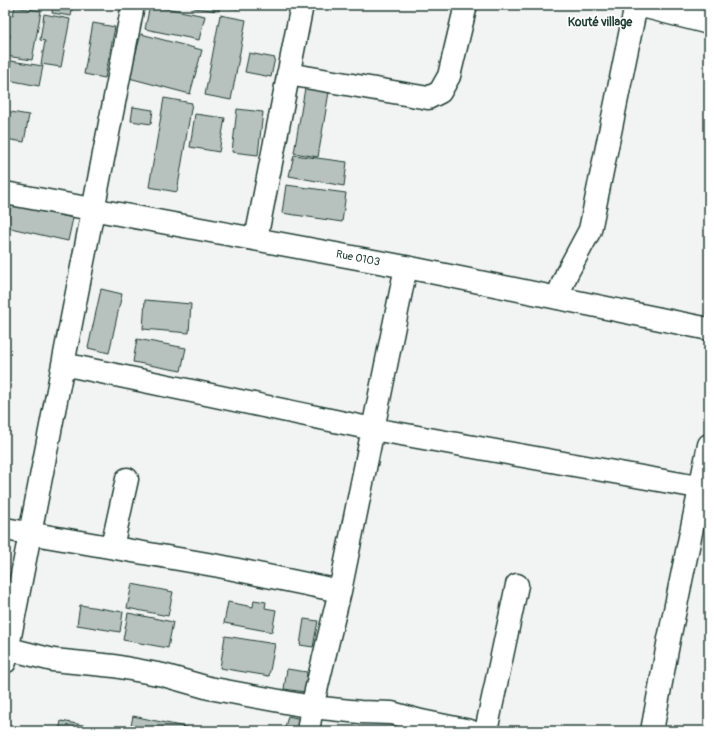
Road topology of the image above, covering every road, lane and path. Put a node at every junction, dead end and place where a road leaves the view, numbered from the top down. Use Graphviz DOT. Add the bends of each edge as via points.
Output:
graph roads {
  1 [pos="133,5"];
  2 [pos="302,5"];
  3 [pos="466,5"];
  4 [pos="637,5"];
  5 [pos="709,23"];
  6 [pos="288,74"];
  7 [pos="5,193"];
  8 [pos="93,210"];
  9 [pos="256,239"];
  10 [pos="406,267"];
  11 [pos="557,298"];
  12 [pos="709,329"];
  13 [pos="63,364"];
  14 [pos="373,429"];
  15 [pos="709,445"];
  16 [pos="127,478"];
  17 [pos="705,488"];
  18 [pos="5,529"];
  19 [pos="30,533"];
  20 [pos="112,547"];
  21 [pos="517,585"];
  22 [pos="340,591"];
  23 [pos="6,653"];
  24 [pos="312,707"];
  25 [pos="308,731"];
  26 [pos="470,731"];
  27 [pos="486,731"];
  28 [pos="652,731"];
  1 -- 8 [label="street"];
  2 -- 6 [label="street"];
  3 -- 6 [label="street" via="449,76 440,92 428,98"];
  4 -- 5 [label="street"];
  4 -- 11 [label="street" via="590,230 566,273"];
  6 -- 9 [label="street"];
  7 -- 8 [label="street, Rue O103"];
  8 -- 9 [label="street, Rue O103"];
  8 -- 13 [label="street"];
  9 -- 10 [label="street, Rue O103"];
  10 -- 11 [label="street, Rue O103"];
  10 -- 14 [label="street"];
  11 -- 12 [label="street, Rue O103"];
  13 -- 14 [label="street"];
  13 -- 19 [label="street"];
  14 -- 17 [label="street"];
  14 -- 22 [label="street"];
  15 -- 17 [label="street"];
  16 -- 20 [label="street"];
  17 -- 28 [label="street" via="669,639"];
  18 -- 19 [label="street"];
  19 -- 20 [label="street"];
  19 -- 23 [label="street"];
  20 -- 22 [label="street"];
  21 -- 27 [label="street"];
  22 -- 24 [label="street"];
  23 -- 24 [label="street" via="114,666 163,675 210,688"];
  24 -- 25 [label="street"];
  24 -- 26 [label="street" via="392,713"];
}
